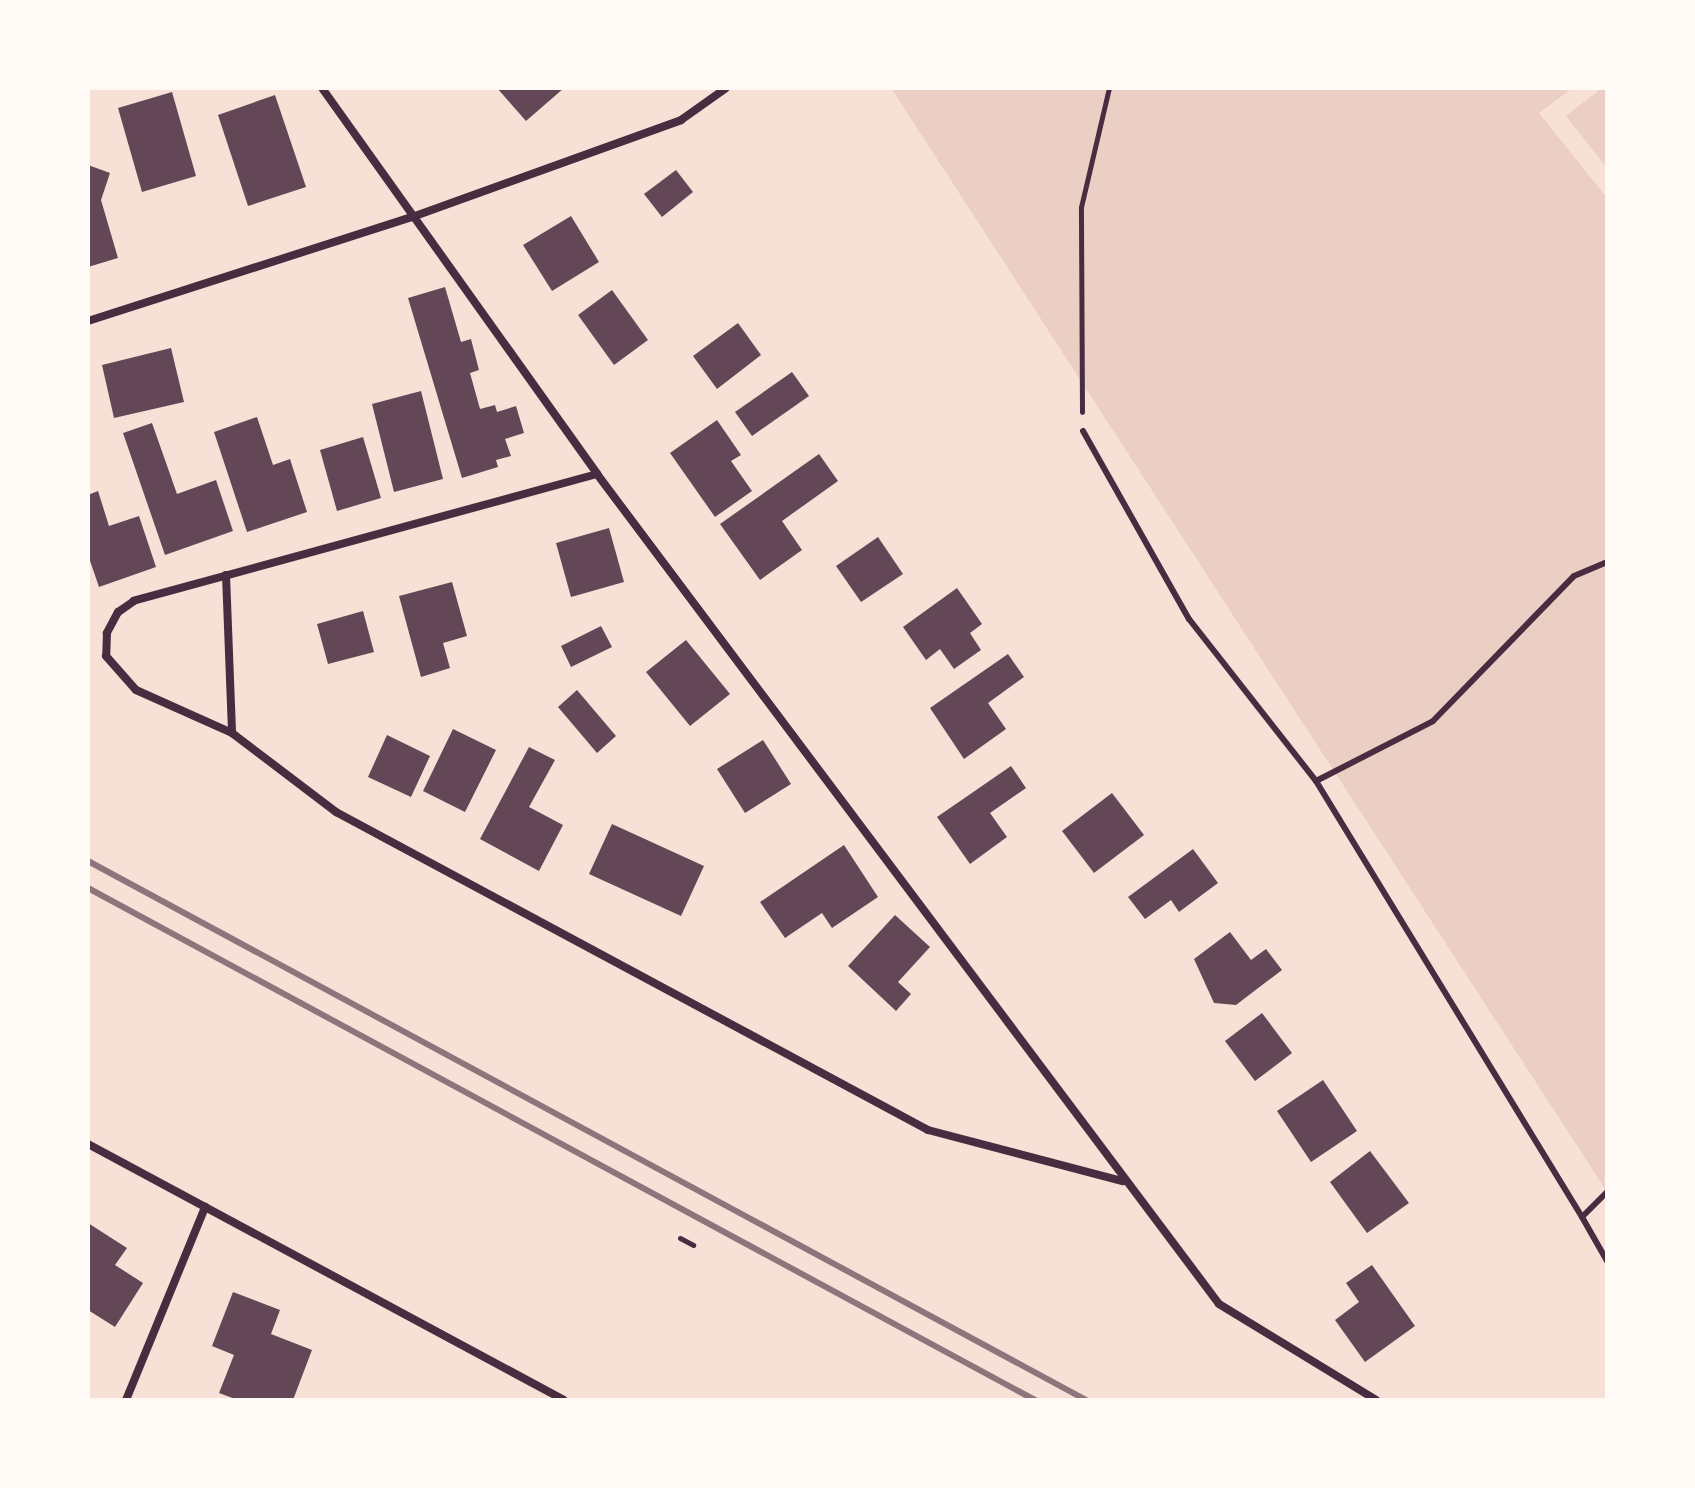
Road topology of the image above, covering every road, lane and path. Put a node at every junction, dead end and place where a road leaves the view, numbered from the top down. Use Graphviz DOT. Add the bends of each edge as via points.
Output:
graph roads {
  1 [pos="322,88"];
  2 [pos="726,88"];
  3 [pos="1109,88"];
  4 [pos="415,216"];
  5 [pos="88,321"];
  6 [pos="1083,431"];
  7 [pos="597,474"];
  8 [pos="1607,562"];
  9 [pos="226,575"];
  10 [pos="232,733"];
  11 [pos="1316,781"];
  12 [pos="88,1144"];
  13 [pos="1123,1181"];
  14 [pos="1607,1192"];
  15 [pos="205,1207"];
  16 [pos="1582,1217"];
  17 [pos="680,1238"];
  18 [pos="693,1245"];
  19 [pos="1607,1261"];
  20 [pos="126,1400"];
  21 [pos="564,1400"];
  22 [pos="1376,1400"];
  1 -- 4 [label="street"];
  2 -- 4 [label="street" via="681,120"];
  3 -- 6 [label="path" via="1081,207"];
  4 -- 5 [label="street"];
  4 -- 7 [label="street"];
  6 -- 11 [label="lane" via="1189,619"];
  7 -- 9 [label="street"];
  7 -- 13 [label="street"];
  8 -- 11 [label="lane" via="1574,576 1433,721"];
  9 -- 10 [label="street"];
  9 -- 10 [label="street" via="134,601 118,612 107,633 106,656 136,690"];
  10 -- 13 [label="street" via="336,812 928,1130"];
  11 -- 16 [label="lane"];
  12 -- 15 [label="street"];
  13 -- 22 [label="street" via="1219,1304"];
  14 -- 16 [label="lane"];
  15 -- 20 [label="street"];
  15 -- 21 [label="street"];
  16 -- 19 [label="lane"];
  17 -- 18 [label="path"];
}
